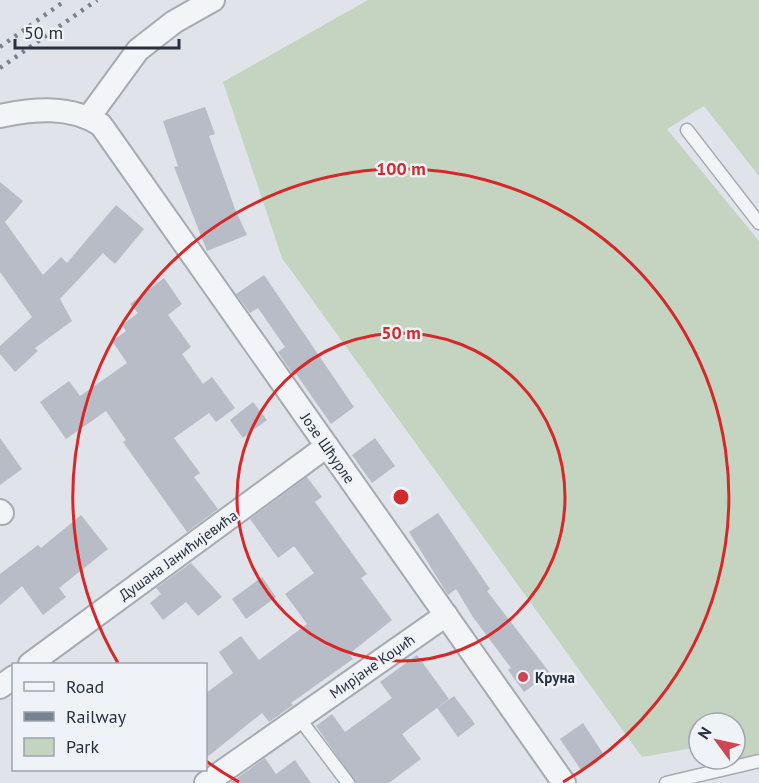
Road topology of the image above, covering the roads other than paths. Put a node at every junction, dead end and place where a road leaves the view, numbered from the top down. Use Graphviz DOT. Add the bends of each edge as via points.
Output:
graph roads {
  1 [pos="213,0"];
  2 [pos="0,116"];
  3 [pos="89,117"];
  4 [pos="687,130"];
  5 [pos="759,224"];
  6 [pos="327,446"];
  7 [pos="446,615"];
  8 [pos="31,663"];
  9 [pos="299,718"];
  10 [pos="759,761"];
  11 [pos="219,780"];
  12 [pos="348,783"];
  13 [pos="564,783"];
  14 [pos="666,783"];
  1 -- 3 [label="street" via="174,22 138,50"];
  2 -- 3 [label="street" via="53,110"];
  3 -- 6 [label="street, Јозе Шћурле" via="111,137"];
  4 -- 5 [label="lane"];
  6 -- 7 [label="street, Јозе Шћурле"];
  6 -- 8 [label="street, Душана Јанићијевића"];
  7 -- 9 [label="street, Мирјане Коџић"];
  7 -- 13 [label="street, Јозе Шћурле"];
  9 -- 11 [label="street, Мирјане Коџић"];
  9 -- 12 [label="lane"];
  10 -- 14 [label="lane"];
}
